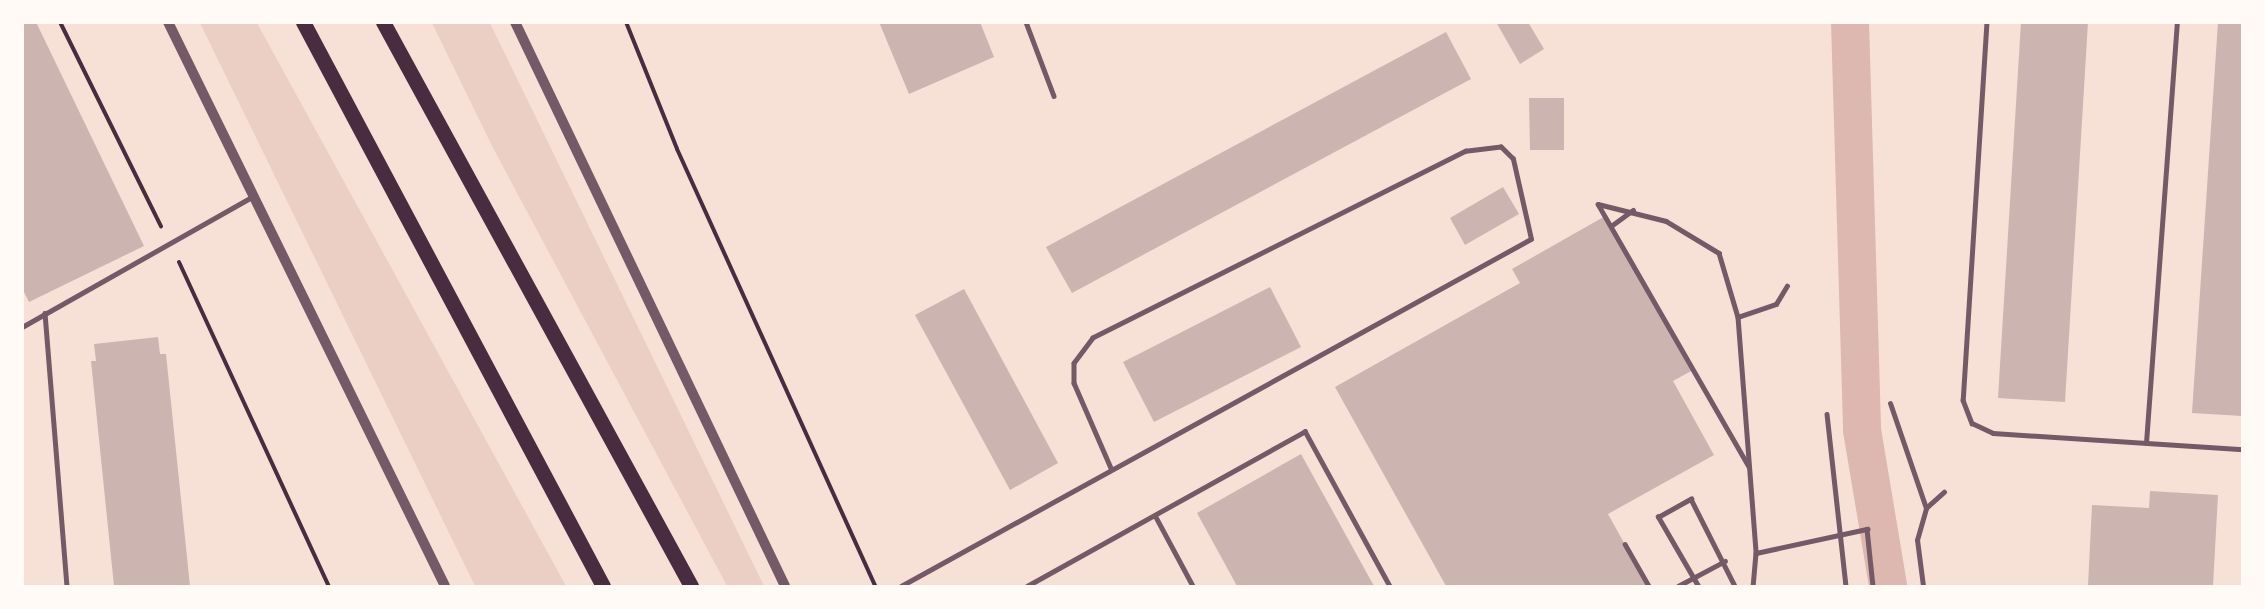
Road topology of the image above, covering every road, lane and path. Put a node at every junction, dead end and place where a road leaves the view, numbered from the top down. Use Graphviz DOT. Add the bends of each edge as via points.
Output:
graph roads {
  1 [pos="60,22"];
  2 [pos="168,22"];
  3 [pos="303,22"];
  4 [pos="383,22"];
  5 [pos="515,22"];
  6 [pos="626,22"];
  7 [pos="1026,22"];
  8 [pos="1987,22"];
  9 [pos="2177,22"];
  10 [pos="1054,96"];
  11 [pos="252,197"];
  12 [pos="1633,210"];
  13 [pos="1611,226"];
  14 [pos="170,242"];
  15 [pos="1787,285"];
  16 [pos="45,314"];
  17 [pos="1737,317"];
  18 [pos="22,327"];
  19 [pos="1890,403"];
  20 [pos="1827,414"];
  21 [pos="2146,442"];
  22 [pos="2242,449"];
  23 [pos="1111,468"];
  24 [pos="1750,468"];
  25 [pos="1944,492"];
  26 [pos="1926,508"];
  27 [pos="1156,517"];
  28 [pos="1841,533"];
  29 [pos="1625,544"];
  30 [pos="1756,553"];
  31 [pos="1725,561"];
  32 [pos="1693,578"];
  33 [pos="67,586"];
  34 [pos="329,586"];
  35 [pos="445,586"];
  36 [pos="603,586"];
  37 [pos="691,586"];
  38 [pos="785,586"];
  39 [pos="875,586"];
  40 [pos="901,586"];
  41 [pos="1027,586"];
  42 [pos="1193,586"];
  43 [pos="1390,586"];
  44 [pos="1649,586"];
  45 [pos="1678,586"];
  46 [pos="1698,586"];
  47 [pos="1735,586"];
  48 [pos="1753,586"];
  49 [pos="1846,586"];
  50 [pos="1873,586"];
  51 [pos="1923,586"];
  1 -- 14 [label="path"];
  2 -- 11 [label="street"];
  3 -- 36 [label="main road"];
  4 -- 37 [label="main road"];
  5 -- 38 [label="street"];
  6 -- 39 [label="path" via="676,148"];
  7 -- 10 [label="lane"];
  8 -- 21 [label="lane" via="1963,400 1972,423 1993,433"];
  9 -- 21 [label="lane"];
  11 -- 14 [label="lane"];
  11 -- 35 [label="street"];
  12 -- 13 [label="lane"];
  12 -- 13 [label="lane" via="1598,204"];
  12 -- 17 [label="lane" via="1666,221 1719,253"];
  13 -- 24 [label="lane"];
  14 -- 16 [label="lane"];
  14 -- 34 [label="path"];
  15 -- 17 [label="lane" via="1776,304"];
  16 -- 18 [label="lane"];
  16 -- 33 [label="lane"];
  17 -- 24 [label="lane"];
  19 -- 26 [label="street"];
  20 -- 28 [label="lane"];
  21 -- 22 [label="lane"];
  23 -- 23 [label="lane" via="1074,383 1074,363 1093,338 1466,151 1501,147 1513,159 1531,239"];
  23 -- 40 [label="lane"];
  24 -- 30 [label="lane"];
  25 -- 26 [label="lane"];
  26 -- 51 [label="lane" via="1917,540"];
  27 -- 41 [label="lane"];
  27 -- 42 [label="lane"];
  27 -- 43 [label="lane" via="1305,431"];
  28 -- 30 [label="lane"];
  28 -- 49 [label="lane"];
  28 -- 50 [label="lane" via="1867,529"];
  29 -- 44 [label="lane"];
  30 -- 48 [label="lane"];
  31 -- 32 [label="lane"];
  31 -- 32 [label="lane" via="1691,499 1658,518"];
  31 -- 47 [label="lane"];
  32 -- 45 [label="lane"];
  32 -- 46 [label="lane"];
}
